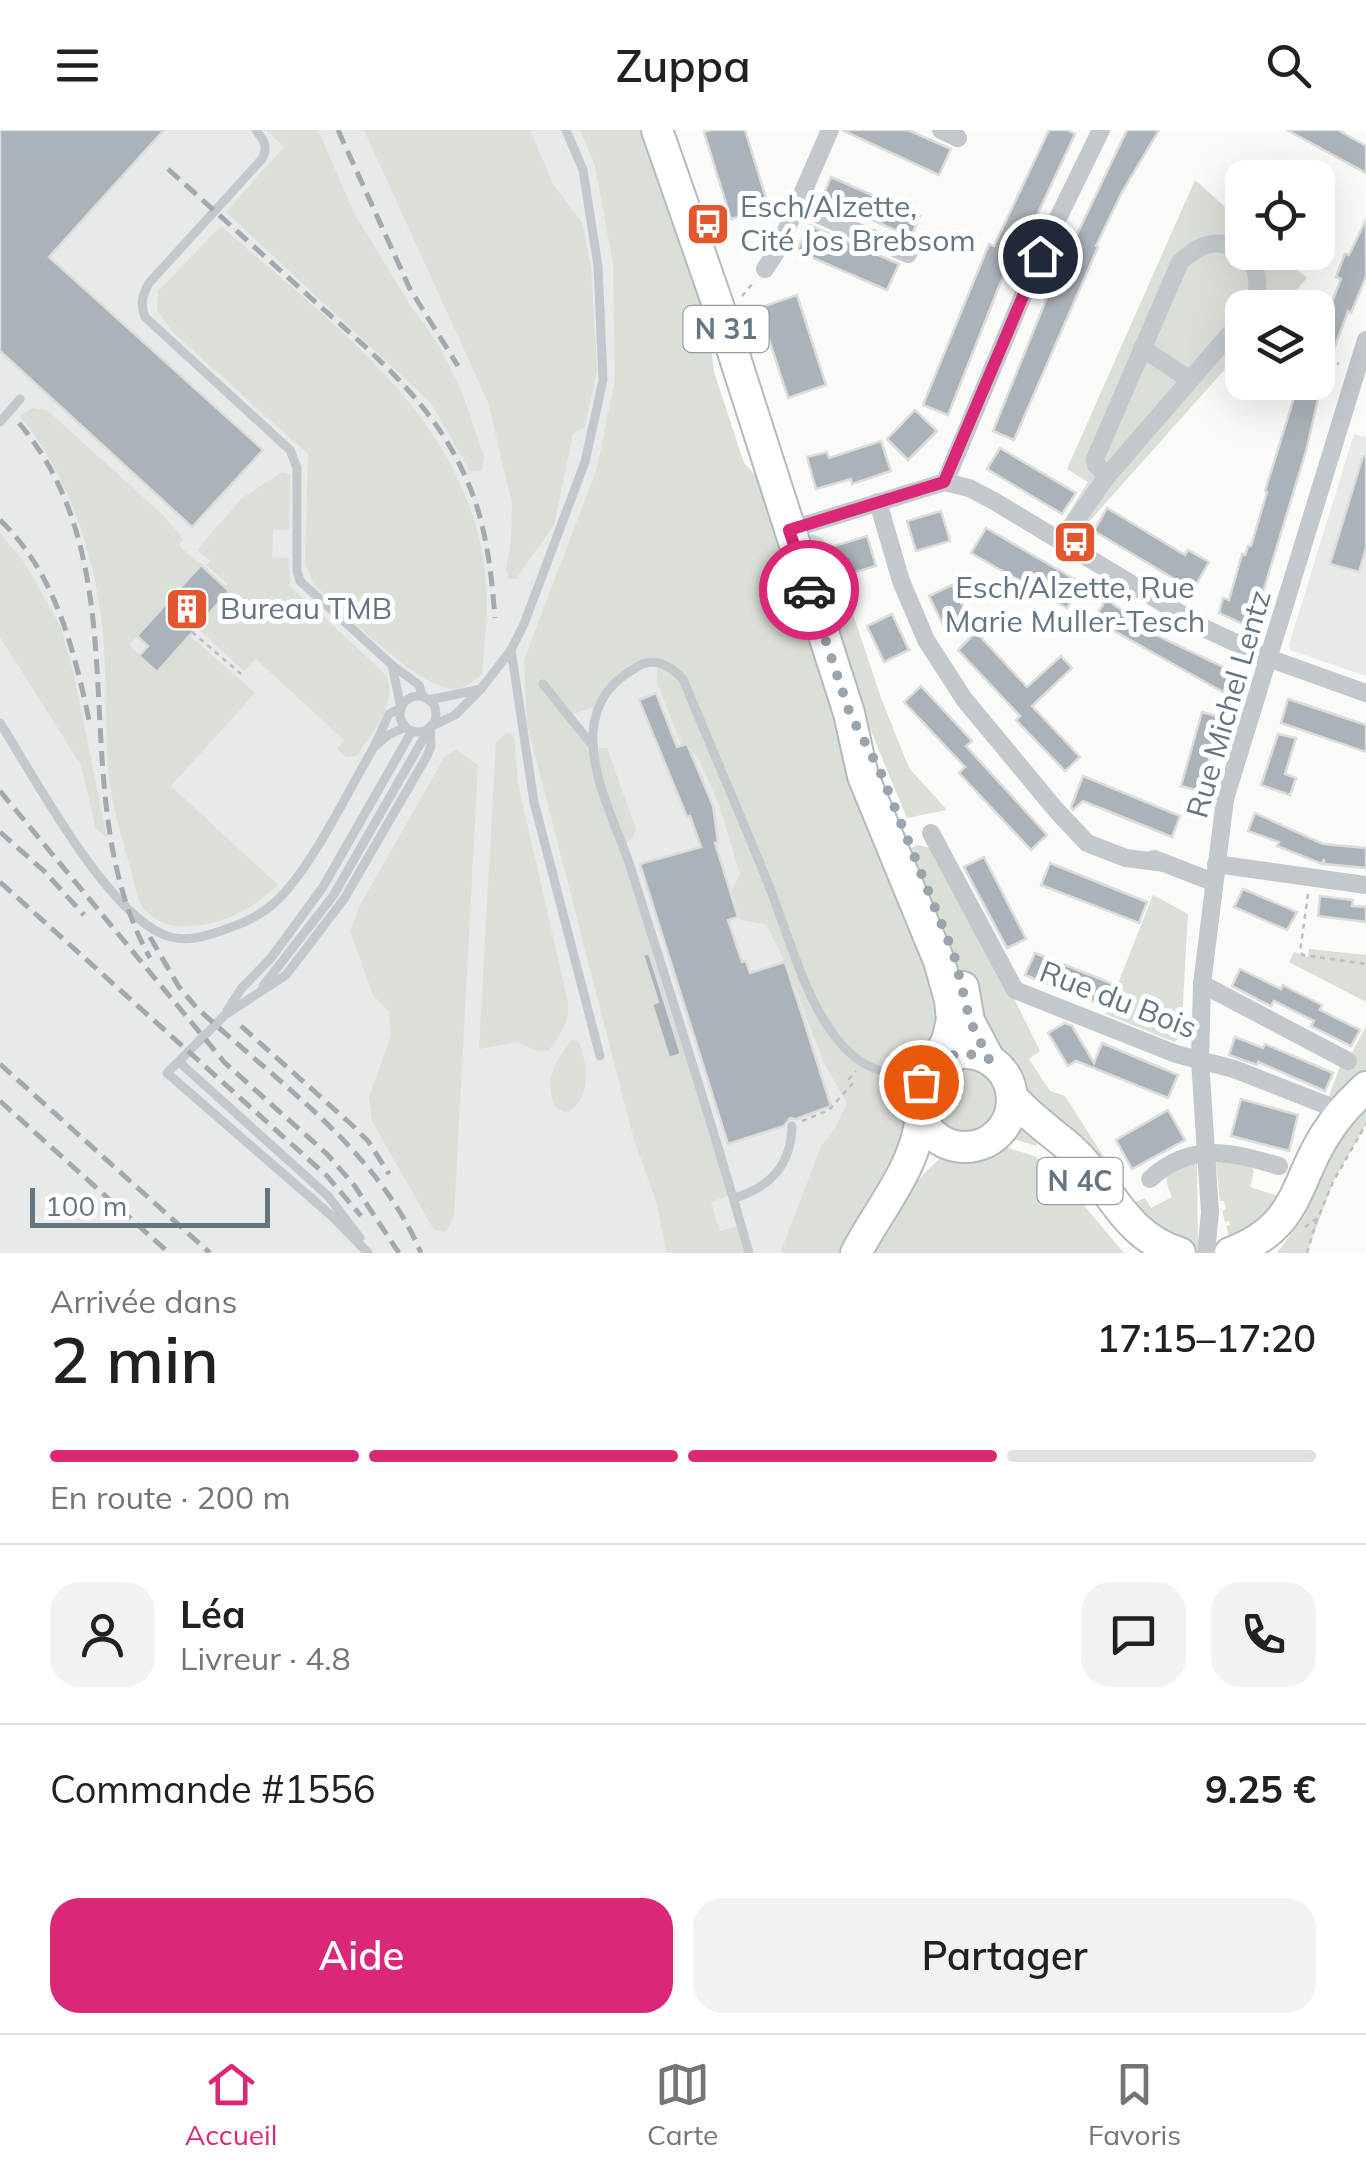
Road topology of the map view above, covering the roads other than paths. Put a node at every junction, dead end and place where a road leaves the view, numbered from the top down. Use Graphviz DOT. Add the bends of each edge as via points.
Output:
graph roads {
  1 [pos="256,130"];
  2 [pos="566,130"];
  3 [pos="657,130"];
  4 [pos="830,130"];
  5 [pos="1101,130"];
  6 [pos="798,205"];
  7 [pos="1225,244"];
  8 [pos="908,254"];
  9 [pos="764,269"];
  10 [pos="1225,339"];
  11 [pos="1366,340"];
  12 [pos="1142,348"];
  13 [pos="1188,379"];
  14 [pos="20,399"];
  15 [pos="0,422"];
  16 [pos="1108,475"];
  17 [pos="944,482"];
  18 [pos="878,502"];
  19 [pos="789,530"];
  20 [pos="1061,542"];
  21 [pos="511,650"];
  22 [pos="1268,658"];
  23 [pos="392,664"];
  24 [pos="543,684"];
  25 [pos="480,689"];
  26 [pos="1366,693"];
  27 [pos="426,698"];
  28 [pos="401,708"];
  29 [pos="850,714"];
  30 [pos="0,723"];
  31 [pos="430,727"];
  32 [pos="409,729"];
  33 [pos="374,747"];
  34 [pos="593,748"];
  35 [pos="931,833"];
  36 [pos="1214,873"];
  37 [pos="1366,885"];
  38 [pos="1202,984"];
  39 [pos="225,1015"];
  40 [pos="600,1056"];
  41 [pos="989,1059"];
  42 [pos="1200,1060"];
  43 [pos="1348,1061"];
  44 [pos="179,1062"];
  45 [pos="931,1067"];
  46 [pos="1366,1091"];
  47 [pos="1012,1097"];
  48 [pos="1326,1104"];
  49 [pos="921,1117"];
  50 [pos="792,1126"];
  51 [pos="998,1134"];
  52 [pos="962,1146"];
  53 [pos="1207,1152"];
  54 [pos="1279,1166"];
  55 [pos="1150,1180"];
  56 [pos="734,1198"];
  57 [pos="1210,1212"];
  58 [pos="1288,1248"];
  59 [pos="368,1253"];
  60 [pos="749,1253"];
  61 [pos="856,1253"];
  62 [pos="875,1253"];
  63 [pos="1144,1253"];
  64 [pos="1180,1253"];
  65 [pos="1206,1253"];
  66 [pos="1220,1253"];
  67 [pos="1230,1253"];
  1 -- 23 [label="lane" via="265,142 262,159 149,283 141,307 290,450 297,468 300,581"];
  2 -- 21 [label="lane" via="582,170 598,266 604,380 584,462"];
  3 -- 19 [label="main road, N 31"];
  4 -- 6 [label="street"];
  5 -- 17 [label="street"];
  6 -- 8 [label="street"];
  6 -- 9 [label="street"];
  7 -- 12 [label="street" via="1196,246 1180,262"];
  10 -- 13 [label="street"];
  11 -- 22 [label="street, Rue Michel Lentz"];
  12 -- 13 [label="street"];
  12 -- 16 [label="street" via="1094,459"];
  13 -- 16 [label="street"];
  14 -- 15 [label="lane"];
  16 -- 20 [label="street"];
  17 -- 18 [label="street"];
  17 -- 20 [label="street" via="969,488"];
  18 -- 19 [label="street"];
  18 -- 36 [label="street" via="926,640 964,699 1070,825 1165,863"];
  19 -- 29 [label="main road, N 31"];
  20 -- 22 [label="street" via="1206,629"];
  21 -- 25 [label="lane"];
  21 -- 40 [label="lane" via="534,802"];
  22 -- 26 [label="street"];
  22 -- 36 [label="street, Rue Michel Lentz" via="1225,799"];
  23 -- 27 [label="lane"];
  23 -- 28 [label="lane"];
  24 -- 34 [label="lane"];
  25 -- 27 [label="lane"];
  25 -- 31 [label="lane" via="455,715"];
  27 -- 28 [label="lane" via="411,697"];
  27 -- 31 [label="lane" via="436,716"];
  28 -- 32 [label="lane"];
  28 -- 33 [label="lane" via="389,714"];
  29 -- 41 [label="main road, N 31" via="880,771"];
  29 -- 45 [label="main road, N 31" via="864,776 950,1000 947,1042"];
  30 -- 33 [label="lane" via="98,877 160,934 178,938 247,922 274,903"];
  31 -- 32 [label="lane"];
  31 -- 39 [label="lane" via="333,896 284,964"];
  32 -- 33 [label="lane"];
  32 -- 39 [label="lane" via="324,887"];
  34 -- 45 [label="lane" via="597,707 607,690 641,664 672,668 683,680 831,1031 886,1075"];
  34 -- 56 [label="lane"];
  35 -- 42 [label="street, Rue du Bois" via="1015,990"];
  36 -- 37 [label="street"];
  36 -- 38 [label="street, Rue Michel Lentz"];
  38 -- 42 [label="street, Rue Michel Lentz"];
  38 -- 43 [label="street"];
  39 -- 44 [label="lane"];
  41 -- 45 [label="main road" via="960,1052"];
  41 -- 47 [label="main road" via="1009,1082"];
  42 -- 48 [label="street, Rue du Bois"];
  42 -- 53 [label="street, Rue Michel Lentz"];
  44 -- 59 [label="lane" via="328,1196"];
  44 -- 59 [label="lane" via="167,1073"];
  45 -- 49 [label="main road" via="918,1097"];
  46 -- 58 [label="main road"];
  46 -- 67 [label="main road" via="1333,1123 1277,1226"];
  47 -- 51 [label="main road"];
  47 -- 64 [label="main road, N 4C" via="1070,1148 1135,1228"];
  49 -- 52 [label="main road" via="937,1138"];
  49 -- 61 [label="main road" via="908,1169"];
  50 -- 56 [label="lane" via="776,1176"];
  51 -- 52 [label="main road"];
  51 -- 63 [label="main road, N 4C" via="1059,1159 1116,1231"];
  52 -- 62 [label="main road" via="920,1178"];
  53 -- 54 [label="street" via="1234,1152"];
  53 -- 55 [label="street" via="1184,1157"];
  53 -- 57 [label="street, Rue Michel Lentz"];
  56 -- 60 [label="lane"];
  57 -- 65 [label="street"];
  57 -- 66 [label="street"];
}
